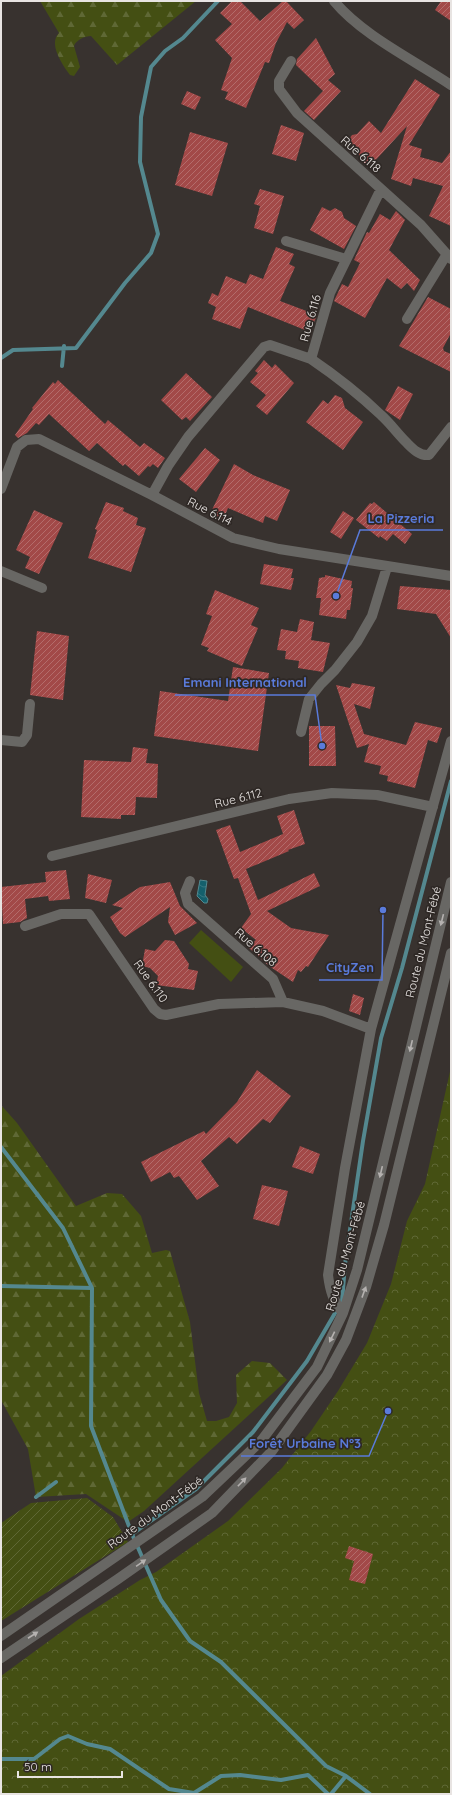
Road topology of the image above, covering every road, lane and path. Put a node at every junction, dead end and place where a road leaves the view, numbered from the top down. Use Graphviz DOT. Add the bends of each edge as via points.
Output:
graph roads {
  1 [pos="334,1"];
  2 [pos="291,61"];
  3 [pos="451,85"];
  4 [pos="381,189"];
  5 [pos="286,241"];
  6 [pos="449,257"];
  7 [pos="346,258"];
  8 [pos="407,319"];
  9 [pos="311,359"];
  10 [pos="451,428"];
  11 [pos="1,489"];
  12 [pos="152,495"];
  13 [pos="387,567"];
  14 [pos="1,571"];
  15 [pos="451,576"];
  16 [pos="42,588"];
  17 [pos="30,704"];
  18 [pos="300,732"];
  19 [pos="1,740"];
  20 [pos="451,741"];
  21 [pos="432,807"];
  22 [pos="52,856"];
  23 [pos="190,881"];
  24 [pos="451,882"];
  25 [pos="25,926"];
  26 [pos="451,953"];
  27 [pos="283,1002"];
  28 [pos="371,1029"];
  29 [pos="343,1313"];
  30 [pos="1,1636"];
  31 [pos="1,1658"];
  1 -- 3 [label="street" via="344,14 374,36"];
  2 -- 4 [label="street, Rue 6.118" via="278,81 279,89 297,113"];
  4 -- 6 [label="street, Rue 6.118" via="421,225"];
  4 -- 7 [label="street, Rue 6.116"];
  5 -- 7 [label="street"];
  6 -- 8 [label="street"];
  7 -- 9 [label="street, Rue 6.116" via="330,293"];
  9 -- 10 [label="street, Rue 6.116" via="361,396 424,456 429,455"];
  9 -- 12 [label="street" via="270,345 264,347 188,437"];
  11 -- 12 [label="street, Rue 6.114" via="17,447 26,440 39,439"];
  12 -- 13 [label="street, Rue 6.114" via="233,538 279,550"];
  13 -- 15 [label="street, Rue 6.114"];
  13 -- 18 [label="street" via="372,616 357,642 309,699"];
  14 -- 16 [label="street"];
  17 -- 19 [label="street" via="25,739 22,742"];
  20 -- 21 [label="street"];
  21 -- 22 [label="street, Rue 6.112" via="377,795 332,793 289,799"];
  21 -- 28 [label="street"];
  23 -- 27 [label="street, Rue 6.108" via="185,893 188,904 273,979"];
  24 -- 29 [label="street, Route du Mont-Fébé, one-way" via="370,1220"];
  25 -- 27 [label="street, Rue 6.110" via="62,914 89,914 160,1014 219,1004"];
  31 -- 26 [label="street, one-way" via="212,1513 272,1451 327,1375 346,1340 366,1287 384,1225"];
  27 -- 28 [label="street" via="323,1011"];
  28 -- 29 [label="street" via="328,1275 330,1291"];
  29 -- 30 [label="street, Route du Mont-Fébé, one-way" via="317,1368 261,1441 202,1497"];
}
